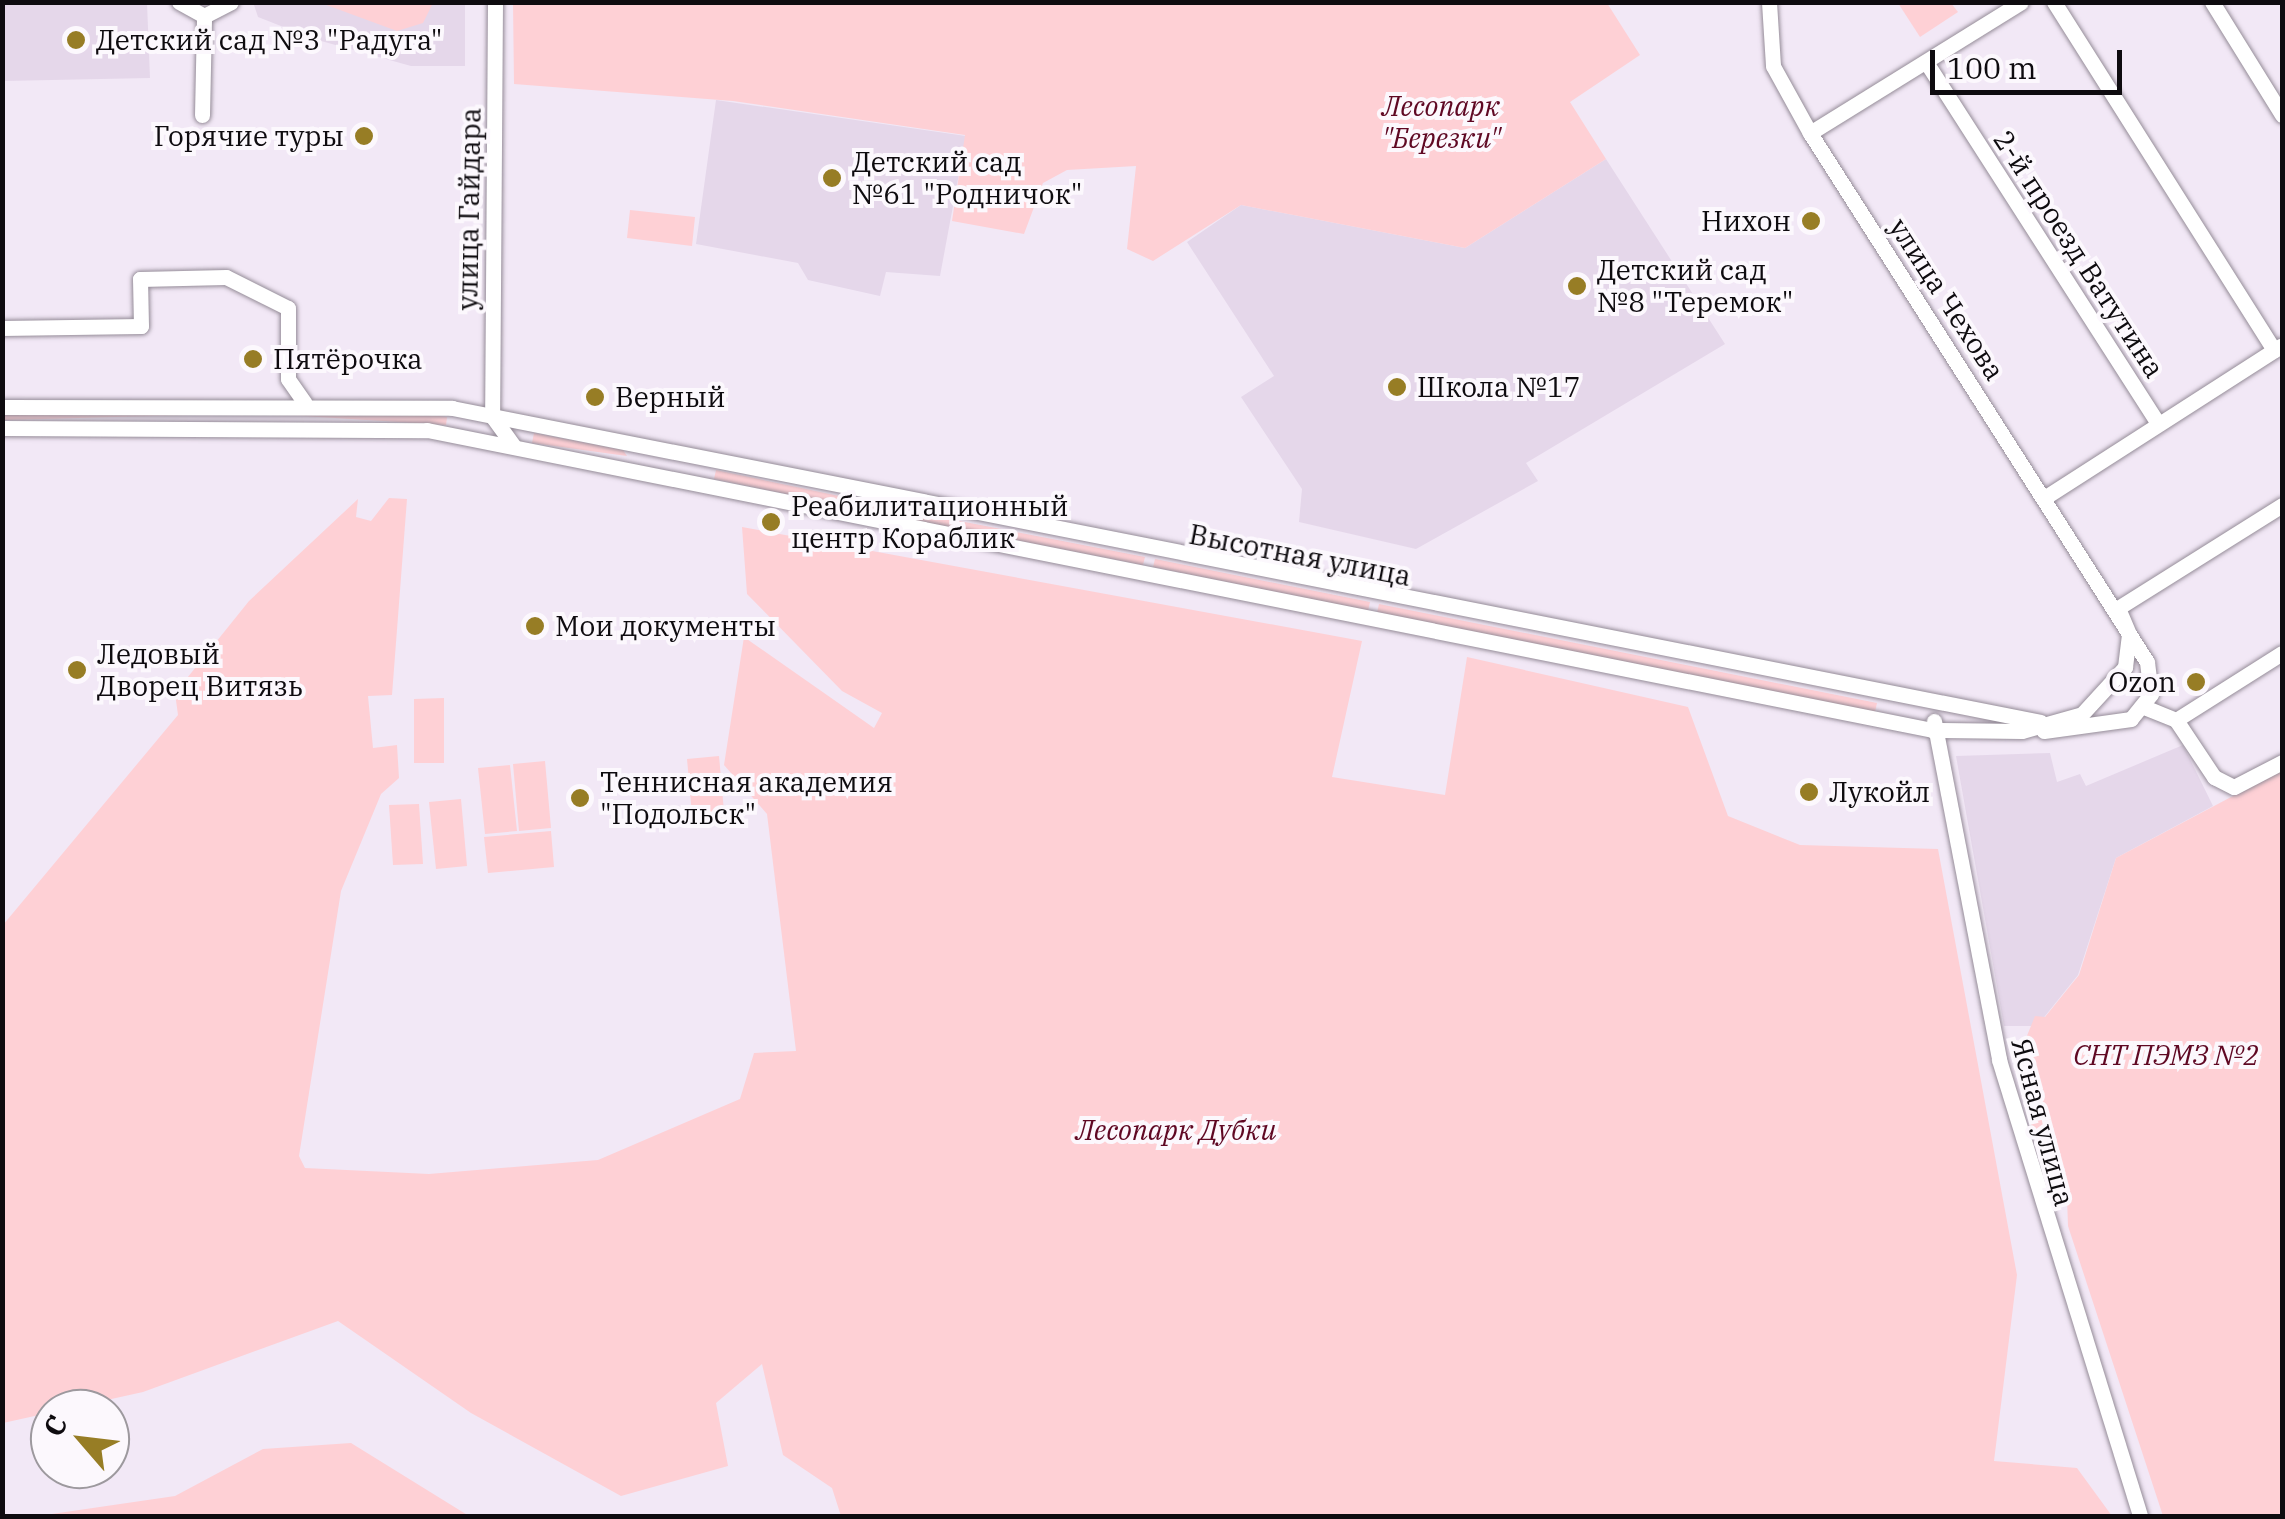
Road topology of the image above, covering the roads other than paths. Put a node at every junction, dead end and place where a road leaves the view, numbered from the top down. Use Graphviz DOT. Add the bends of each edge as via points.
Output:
graph roads {
  1 [pos="179,2"];
  2 [pos="230,2"];
  3 [pos="494,2"];
  4 [pos="1769,2"];
  5 [pos="2022,2"];
  6 [pos="2054,2"];
  7 [pos="2212,2"];
  8 [pos="204,16"];
  9 [pos="1926,62"];
  10 [pos="202,114"];
  11 [pos="2282,115"];
  12 [pos="1810,133"];
  13 [pos="2,328"];
  14 [pos="2278,348"];
  15 [pos="305,403"];
  16 [pos="243,404"];
  17 [pos="2,408"];
  18 [pos="492,416"];
  19 [pos="243,424"];
  20 [pos="2158,424"];
  21 [pos="2,428"];
  22 [pos="459,436"];
  23 [pos="516,447"];
  24 [pos="654,450"];
  25 [pos="650,474"];
  26 [pos="2044,498"];
  27 [pos="2282,505"];
  28 [pos="2118,608"];
  29 [pos="2282,652"];
  30 [pos="1936,707"];
  31 [pos="2144,707"];
  32 [pos="2176,720"];
  33 [pos="2054,724"];
  34 [pos="1932,730"];
  35 [pos="2022,731"];
  36 [pos="1963,733"];
  37 [pos="1936,759"];
  38 [pos="2282,762"];
  39 [pos="2140,1516"];
  1 -- 8 [label="street"];
  2 -- 8 [label="street"];
  3 -- 18 [label="street, улица Гайдара"];
  4 -- 12 [label="street, улица Чехова" via="1773,66"];
  5 -- 9 [label="street"];
  6 -- 14 [label="street"];
  7 -- 11 [label="street"];
  8 -- 10 [label="street"];
  9 -- 12 [label="street"];
  9 -- 20 [label="street, 2-й проезд Ватутина"];
  12 -- 26 [label="street, улица Чехова"];
  13 -- 15 [label="street" via="140,326 140,279 226,277 288,308 288,378"];
  14 -- 20 [label="street"];
  15 -- 16 [label="street, Высотная улица"];
  15 -- 18 [label="street, Высотная улица" via="394,402"];
  16 -- 17 [label="street, Высотная улица"];
  16 -- 19 [label="street"];
  18 -- 22 [label="street"];
  18 -- 23 [label="street"];
  18 -- 24 [label="street, Высотная улица"];
  19 -- 21 [label="street, Высотная улица"];
  19 -- 22 [label="street, Высотная улица" via="394,425"];
  20 -- 26 [label="street"];
  22 -- 23 [label="street, Высотная улица"];
  23 -- 25 [label="street, Высотная улица"];
  24 -- 25 [label="street"];
  24 -- 30 [label="street, Высотная улица"];
  25 -- 34 [label="street, Высотная улица"];
  26 -- 28 [label="street, улица Чехова"];
  27 -- 28 [label="street"];
  28 -- 31 [label="street, улица Чехова" via="2147,662"];
  28 -- 33 [label="street, улица Чехова" via="2129,634 2126,667 2109,695"];
  29 -- 32 [label="street"];
  30 -- 33 [label="street, Высотная улица"];
  30 -- 34 [label="street"];
  31 -- 32 [label="street"];
  31 -- 35 [label="street" via="2106,728"];
  32 -- 38 [label="street" via="2214,777 2234,787"];
  33 -- 35 [label="street, Высотная улица"];
  34 -- 36 [label="street, Высотная улица"];
  34 -- 37 [label="street, Ясная улица"];
  35 -- 36 [label="street, Высотная улица"];
  36 -- 37 [label="street"];
  37 -- 39 [label="street, Ясная улица" via="2004,1078"];
}
